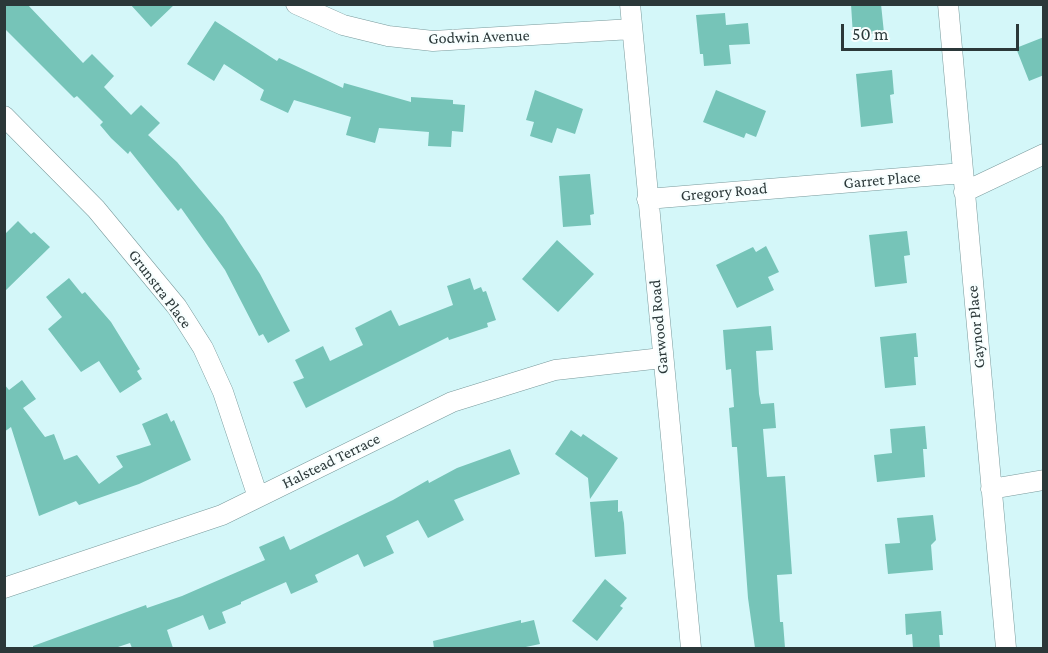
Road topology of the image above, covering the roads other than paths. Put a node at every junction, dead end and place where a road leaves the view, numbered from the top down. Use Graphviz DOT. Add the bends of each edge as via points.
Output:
graph roads {
  1 [pos="296,4"];
  2 [pos="630,4"];
  3 [pos="948,4"];
  4 [pos="632,28"];
  5 [pos="4,116"];
  6 [pos="1044,154"];
  7 [pos="963,182"];
  8 [pos="801,186"];
  9 [pos="647,199"];
  10 [pos="662,358"];
  11 [pos="1044,480"];
  12 [pos="991,489"];
  13 [pos="258,497"];
  14 [pos="6,584"];
  15 [pos="691,648"];
  16 [pos="1006,648"];
  1 -- 4 [label="street, Godwin Avenue" via="344,25 388,36 433,41"];
  2 -- 4 [label="street, Garwood Road"];
  3 -- 7 [label="street, Gaynor Place"];
  4 -- 9 [label="street, Garwood Road"];
  5 -- 13 [label="street, Grunstra Place" via="96,209 177,307 203,348 223,392"];
  6 -- 7 [label="street, Garret Place"];
  7 -- 8 [label="street, Garret Place"];
  7 -- 12 [label="street, Gaynor Place"];
  8 -- 9 [label="street, Gregory Road"];
  9 -- 10 [label="street, Garwood Road"];
  10 -- 13 [label="street, Halstead Terrace" via="555,370 481,392 402,425"];
  10 -- 15 [label="street, Garwood Road"];
  11 -- 12 [label="street"];
  12 -- 16 [label="street, Gaynor Place"];
  13 -- 14 [label="street, Halstead Terrace" via="222,514"];
}
